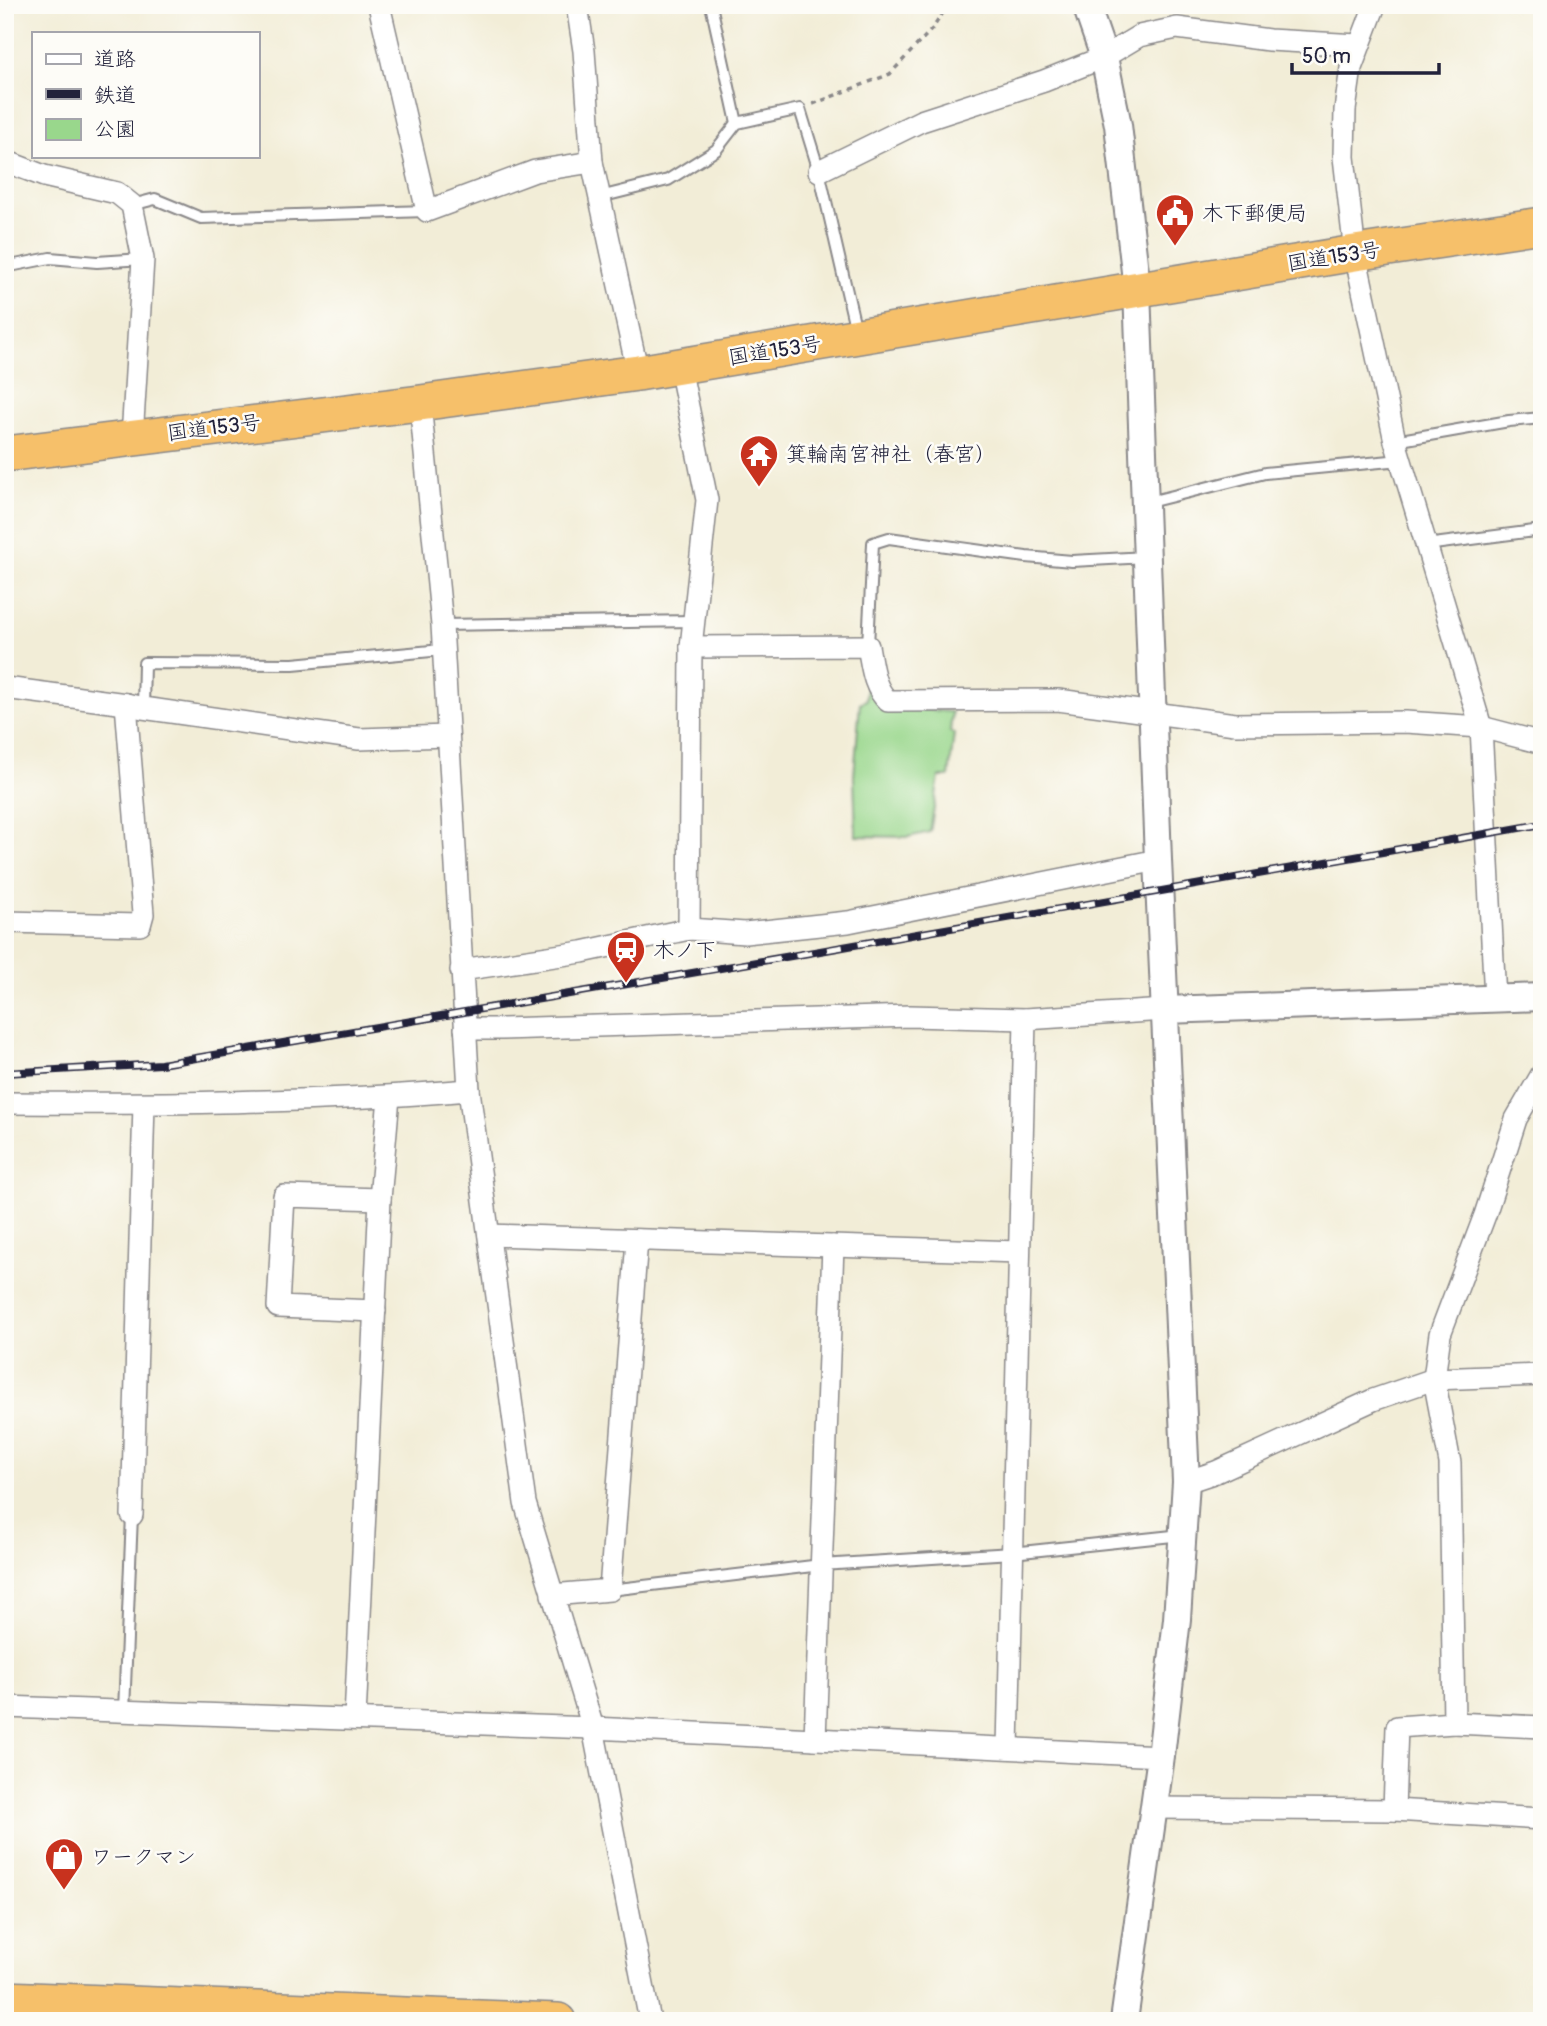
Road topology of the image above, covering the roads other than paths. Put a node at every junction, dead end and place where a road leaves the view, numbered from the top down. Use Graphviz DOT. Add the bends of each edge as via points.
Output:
graph roads {
  1 [pos="379,5"];
  2 [pos="578,5"];
  3 [pos="711,5"];
  4 [pos="1086,5"];
  5 [pos="1375,5"];
  6 [pos="1358,45"];
  7 [pos="1104,57"];
  8 [pos="737,123"];
  9 [pos="5,161"];
  10 [pos="592,162"];
  11 [pos="819,171"];
  12 [pos="600,197"];
  13 [pos="132,205"];
  14 [pos="427,211"];
  15 [pos="1542,225"];
  16 [pos="1355,253"];
  17 [pos="143,259"];
  18 [pos="5,267"];
  19 [pos="1137,289"];
  20 [pos="858,337"];
  21 [pos="680,367"];
  22 [pos="638,373"];
  23 [pos="420,403"];
  24 [pos="1542,418"];
  25 [pos="132,438"];
  26 [pos="1398,450"];
  27 [pos="5,454"];
  28 [pos="1144,503"];
  29 [pos="1542,530"];
  30 [pos="1426,545"];
  31 [pos="1147,557"];
  32 [pos="694,621"];
  33 [pos="442,625"];
  34 [pos="868,646"];
  35 [pos="691,647"];
  36 [pos="442,650"];
  37 [pos="5,688"];
  38 [pos="135,706"];
  39 [pos="1153,714"];
  40 [pos="1482,727"];
  41 [pos="447,736"];
  42 [pos="1542,744"];
  43 [pos="1158,860"];
  44 [pos="5,922"];
  45 [pos="689,929"];
  46 [pos="461,970"];
  47 [pos="1542,997"];
  48 [pos="1495,999"];
  49 [pos="1165,1010"];
  50 [pos="1025,1019"];
  51 [pos="465,1029"];
  52 [pos="1542,1074"];
  53 [pos="469,1090"];
  54 [pos="389,1097"];
  55 [pos="5,1103"];
  56 [pos="144,1104"];
  57 [pos="380,1199"];
  58 [pos="489,1235"];
  59 [pos="637,1240"];
  60 [pos="833,1247"];
  61 [pos="1019,1252"];
  62 [pos="375,1311"];
  63 [pos="1542,1376"];
  64 [pos="1434,1380"];
  65 [pos="1186,1482"];
  66 [pos="132,1515"];
  67 [pos="1182,1535"];
  68 [pos="1012,1553"];
  69 [pos="821,1565"];
  70 [pos="610,1590"];
  71 [pos="552,1595"];
  72 [pos="5,1707"];
  73 [pos="124,1711"];
  74 [pos="355,1719"];
  75 [pos="1454,1723"];
  76 [pos="1542,1727"];
  77 [pos="593,1728"];
  78 [pos="815,1739"];
  79 [pos="1008,1748"];
  80 [pos="1161,1756"];
  81 [pos="1153,1808"];
  82 [pos="1394,1810"];
  83 [pos="1542,1819"];
  84 [pos="5,1999"];
  85 [pos="558,2021"];
  86 [pos="650,2021"];
  87 [pos="1124,2021"];
  1 -- 14 [label="street"];
  2 -- 10 [label="street"];
  3 -- 8 [label="lane"];
  4 -- 7 [label="street"];
  5 -- 6 [label="street"];
  6 -- 7 [label="street" via="1177,28 1139,36"];
  6 -- 16 [label="street" via="1345,110 1344,157"];
  7 -- 11 [label="street" via="920,121"];
  7 -- 19 [label="street" via="1118,125"];
  8 -- 11 [label="lane" via="800,109"];
  8 -- 12 [label="lane" via="716,150 668,180"];
  9 -- 13 [label="street" via="44,176 117,193"];
  10 -- 12 [label="street"];
  10 -- 14 [label="street" via="535,172"];
  11 -- 20 [label="lane"];
  12 -- 22 [label="street"];
  13 -- 14 [label="lane" via="155,199 201,218"];
  13 -- 17 [label="street"];
  15 -- 16 [label="highway, 国道153号"];
  16 -- 19 [label="highway, 国道153号"];
  16 -- 26 [label="street"];
  17 -- 18 [label="lane" via="50,258"];
  17 -- 25 [label="street"];
  19 -- 20 [label="highway, 国道153号"];
  19 -- 28 [label="street"];
  20 -- 21 [label="highway, 国道153号"];
  21 -- 22 [label="highway, 国道153号"];
  21 -- 32 [label="street" via="707,500"];
  22 -- 23 [label="highway, 国道153号"];
  23 -- 25 [label="highway, 国道153号"];
  23 -- 33 [label="street"];
  24 -- 26 [label="lane" via="1509,421"];
  25 -- 27 [label="highway, 国道153号"];
  26 -- 28 [label="lane" via="1265,473"];
  26 -- 30 [label="street"];
  28 -- 31 [label="street"];
  29 -- 30 [label="lane"];
  30 -- 40 [label="street"];
  31 -- 34 [label="lane" via="1072,561 889,538 873,543"];
  31 -- 39 [label="street"];
  32 -- 33 [label="lane"];
  32 -- 35 [label="street"];
  33 -- 36 [label="street"];
  34 -- 35 [label="street"];
  34 -- 39 [label="street" via="875,683 888,701 1058,700"];
  35 -- 45 [label="street"];
  36 -- 38 [label="lane" via="293,664 144,663"];
  36 -- 41 [label="street"];
  37 -- 38 [label="street"];
  38 -- 41 [label="street" via="359,739"];
  38 -- 44 [label="street" via="141,925"];
  39 -- 40 [label="street" via="1235,724 1405,722"];
  39 -- 43 [label="street"];
  40 -- 42 [label="street"];
  40 -- 48 [label="street"];
  41 -- 46 [label="street"];
  43 -- 45 [label="street" via="848,922 745,933"];
  43 -- 49 [label="street"];
  45 -- 46 [label="street" via="582,952"];
  46 -- 51 [label="street"];
  47 -- 48 [label="street"];
  48 -- 49 [label="street"];
  49 -- 50 [label="street"];
  49 -- 65 [label="street"];
  50 -- 51 [label="street" via="910,1016"];
  50 -- 61 [label="street"];
  51 -- 53 [label="street"];
  52 -- 64 [label="street" via="1516,1119 1440,1334"];
  53 -- 54 [label="street"];
  53 -- 58 [label="street"];
  54 -- 56 [label="street"];
  54 -- 57 [label="street"];
  55 -- 56 [label="street"];
  56 -- 66 [label="street"];
  57 -- 62 [label="street"];
  57 -- 62 [label="street" via="284,1196 278,1307"];
  58 -- 59 [label="street"];
  58 -- 71 [label="street" via="525,1503"];
  59 -- 60 [label="street"];
  59 -- 70 [label="street"];
  60 -- 61 [label="street"];
  60 -- 69 [label="street"];
  61 -- 68 [label="street"];
  62 -- 74 [label="street"];
  63 -- 64 [label="street"];
  64 -- 65 [label="street" via="1373,1400"];
  64 -- 75 [label="street" via="1450,1464"];
  65 -- 67 [label="street"];
  66 -- 73 [label="lane"];
  67 -- 68 [label="lane"];
  67 -- 80 [label="street"];
  68 -- 69 [label="lane"];
  68 -- 79 [label="street"];
  69 -- 70 [label="lane"];
  69 -- 78 [label="street"];
  70 -- 71 [label="street"];
  71 -- 77 [label="street"];
  72 -- 73 [label="street"];
  73 -- 74 [label="street"];
  74 -- 77 [label="street"];
  75 -- 76 [label="street"];
  75 -- 82 [label="street" via="1397,1727"];
  77 -- 78 [label="street"];
  77 -- 86 [label="street"];
  78 -- 79 [label="street"];
  79 -- 80 [label="street"];
  80 -- 81 [label="street"];
  81 -- 82 [label="street"];
  81 -- 87 [label="street"];
  82 -- 83 [label="street"];
  84 -- 85 [label="highway"];
}
